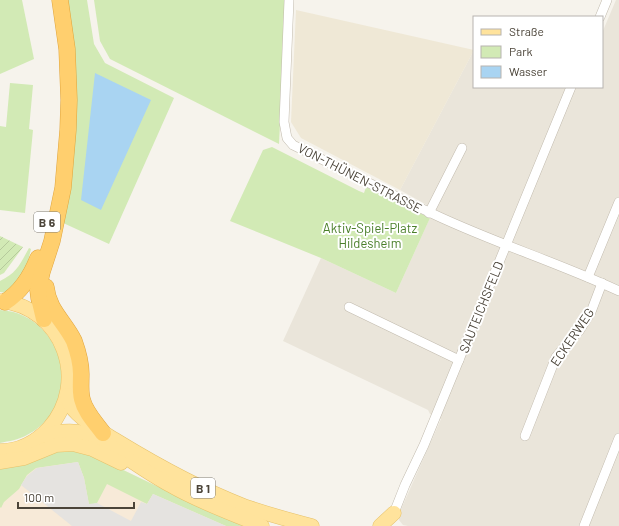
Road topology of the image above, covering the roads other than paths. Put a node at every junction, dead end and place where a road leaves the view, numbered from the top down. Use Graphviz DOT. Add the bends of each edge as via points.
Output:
graph roads {
  1 [pos="51,0"];
  2 [pos="60,0"];
  3 [pos="289,0"];
  4 [pos="607,0"];
  5 [pos="600,16"];
  6 [pos="571,88"];
  7 [pos="462,148"];
  8 [pos="619,202"];
  9 [pos="429,213"];
  10 [pos="506,245"];
  11 [pos="48,255"];
  12 [pos="588,277"];
  13 [pos="602,283"];
  14 [pos="619,291"];
  15 [pos="2,302"];
  16 [pos="349,307"];
  17 [pos="44,319"];
  18 [pos="459,360"];
  19 [pos="67,395"];
  20 [pos="103,432"];
  21 [pos="42,436"];
  22 [pos="525,436"];
  23 [pos="619,438"];
  24 [pos="0,450"];
  25 [pos="0,462"];
  26 [pos="171,486"];
  27 [pos="391,520"];
  28 [pos="262,526"];
  29 [pos="312,526"];
  30 [pos="380,526"];
  31 [pos="584,526"];
  1 -- 15 [label="highway, B 6" via="58,49 60,100 54,185 44,239 36,262 23,286 12,297"];
  2 -- 11 [label="highway, B 6" via="67,49 68,130 63,188"];
  3 -- 9 [label="street, VON-THÜNEN-STRASSE" via="284,122 287,138 293,145"];
  4 -- 5 [label="street"];
  6 -- 10 [label="street, SAUTEICHSFELD"];
  7 -- 9 [label="street, VON-THÜNEN-STRASSE"];
  8 -- 12 [label="street"];
  9 -- 10 [label="street, VON-THÜNEN-STRASSE"];
  10 -- 12 [label="street, VON-THÜNEN-STRASSE"];
  10 -- 18 [label="street, SAUTEICHSFELD"];
  11 -- 17 [label="highway, B 6" via="38,290"];
  11 -- 20 [label="highway" via="48,296 53,310 70,334 76,348 81,364 81,393 84,406"];
  12 -- 13 [label="street, VON-THÜNEN-STRASSE"];
  13 -- 14 [label="street, VON-THÜNEN-STRASSE"];
  13 -- 22 [label="street, ECKERWEG" via="591,312 579,331 556,357"];
  15 -- 17 [label="main road" via="24,307"];
  16 -- 18 [label="street"];
  17 -- 19 [label="main road" via="64,350 69,369"];
  18 -- 27 [label="street, SAUTEICHSFELD"];
  19 -- 20 [label="main road, B 1" via="75,411"];
  19 -- 21 [label="main road" via="55,422"];
  20 -- 29 [label="main road, B 1" via="178,476 221,497 267,514"];
  21 -- 24 [label="main road" via="18,448"];
  21 -- 26 [label="main road, B 1" via="63,431 84,433 104,442"];
  23 -- 31 [label="street"];
  25 -- 26 [label="main road" via="24,458 56,445 73,444 92,449"];
  26 -- 28 [label="main road, B 1"];
  27 -- 30 [label="main road"];
}
